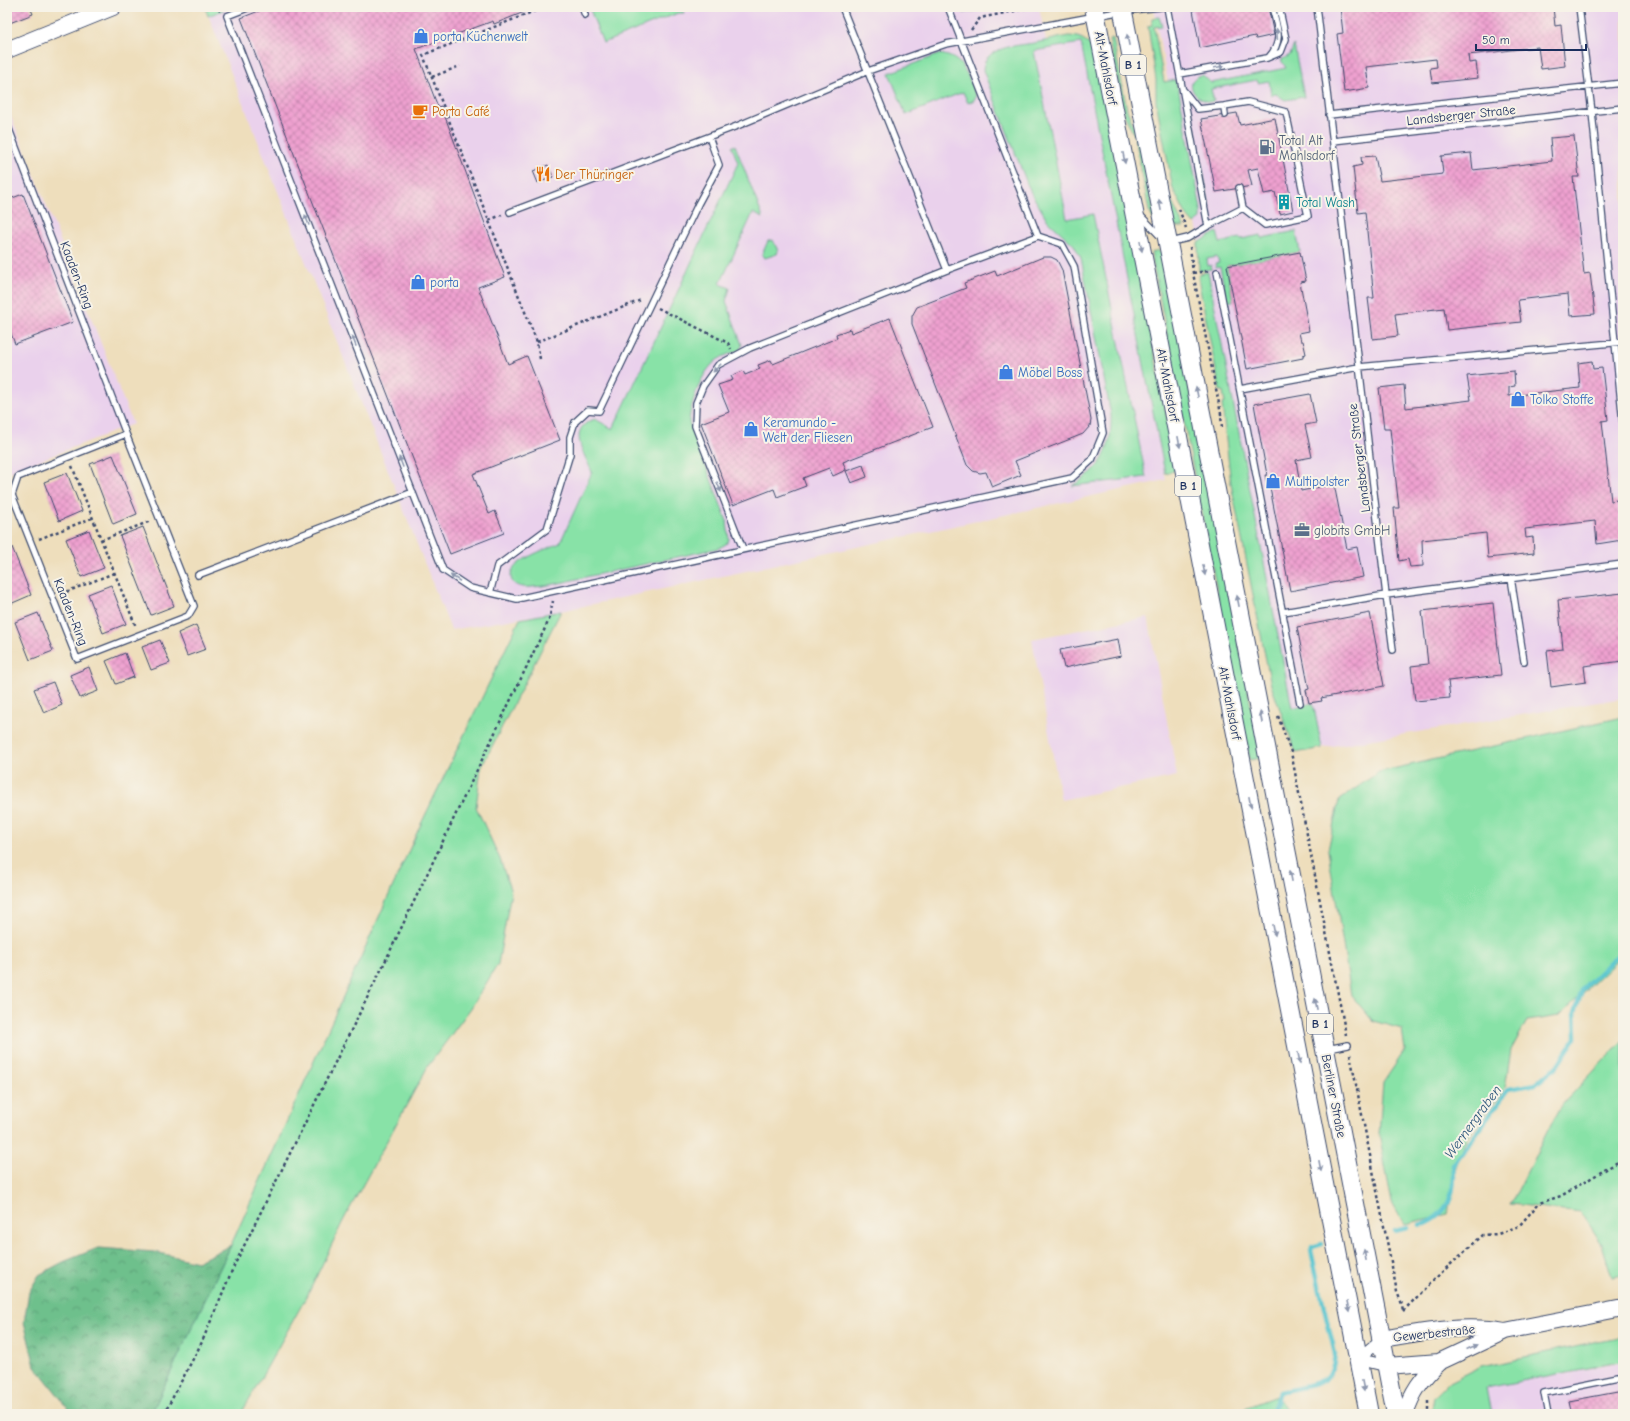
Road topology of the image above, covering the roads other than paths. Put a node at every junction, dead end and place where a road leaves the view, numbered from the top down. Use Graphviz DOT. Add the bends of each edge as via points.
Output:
graph roads {
  1 [pos="113,7"];
  2 [pos="250,7"];
  3 [pos="582,7"];
  4 [pos="842,7"];
  5 [pos="948,7"];
  6 [pos="1161,7"];
  7 [pos="1167,7"];
  8 [pos="1272,7"];
  9 [pos="1279,7"];
  10 [pos="1317,7"];
  11 [pos="1579,7"];
  12 [pos="1122,9"];
  13 [pos="1095,12"];
  14 [pos="585,15"];
  15 [pos="962,41"];
  16 [pos="7,50"];
  17 [pos="1267,58"];
  18 [pos="868,71"];
  19 [pos="1180,74"];
  20 [pos="1623,82"];
  21 [pos="1589,86"];
  22 [pos="1183,90"];
  23 [pos="1224,106"];
  24 [pos="1623,108"];
  25 [pos="1592,112"];
  26 [pos="1225,115"];
  27 [pos="1329,115"];
  28 [pos="7,124"];
  29 [pos="709,137"];
  30 [pos="1333,141"];
  31 [pos="1239,188"];
  32 [pos="1133,208"];
  33 [pos="1243,208"];
  34 [pos="510,212"];
  35 [pos="1208,226"];
  36 [pos="1038,236"];
  37 [pos="1168,243"];
  38 [pos="947,270"];
  39 [pos="1217,272"];
  40 [pos="1623,342"];
  41 [pos="1614,343"];
  42 [pos="1359,367"];
  43 [pos="1240,389"];
  44 [pos="1623,423"];
  45 [pos="126,434"];
  46 [pos="413,492"];
  47 [pos="743,549"];
  48 [pos="1623,564"];
  49 [pos="198,575"];
  50 [pos="1511,578"];
  51 [pos="490,593"];
  52 [pos="1386,594"];
  53 [pos="1283,612"];
  54 [pos="1393,650"];
  55 [pos="1524,661"];
  56 [pos="1300,703"];
  57 [pos="1268,755"];
  58 [pos="1242,764"];
  59 [pos="1348,1045"];
  60 [pos="1325,1049"];
  61 [pos="1623,1308"];
  62 [pos="1505,1331"];
  63 [pos="1382,1339"];
  64 [pos="1358,1358"];
  65 [pos="1439,1362"];
  66 [pos="1387,1366"];
  67 [pos="1623,1377"];
  68 [pos="1369,1414"];
  69 [pos="1396,1414"];
  70 [pos="1405,1414"];
  71 [pos="1548,1414"];
  1 -- 16 [label="street"];
  46 -- 2 [label="lane, one-way" via="227,16"];
  3 -- 14 [label="lane"];
  4 -- 18 [label="lane"];
  5 -- 15 [label="lane"];
  6 -- 12 [label="lane"];
  7 -- 19 [label="lane"];
  17 -- 8 [label="lane, one-way" via="1276,48 1279,36"];
  9 -- 17 [label="lane" via="1286,39 1281,52"];
  10 -- 27 [label="lane, Landsberger Straße"];
  11 -- 21 [label="lane"];
  12 -- 13 [label="lane"];
  37 -- 12 [label="main road, Alt-Mahlsdorf / B 1, one-way"];
  13 -- 15 [label="lane"];
  13 -- 32 [label="main road, Alt-Mahlsdorf / B 1, one-way"];
  15 -- 18 [label="lane" via="946,44"];
  15 -- 36 [label="lane"];
  19 -- 17 [label="lane, one-way"];
  18 -- 29 [label="lane"];
  18 -- 38 [label="lane"];
  19 -- 22 [label="lane"];
  20 -- 21 [label="lane"];
  21 -- 25 [label="lane"];
  21 -- 27 [label="lane"];
  22 -- 23 [label="lane" via="1198,108"];
  22 -- 35 [label="lane"];
  23 -- 26 [label="lane"];
  23 -- 33 [label="lane" via="1248,102 1286,112 1308,216 1266,225"];
  24 -- 25 [label="lane, Landsberger Straße"];
  25 -- 30 [label="lane, Landsberger Straße"];
  25 -- 41 [label="lane"];
  27 -- 30 [label="lane, Landsberger Straße"];
  28 -- 45 [label="lane, Kaaden-Ring"];
  29 -- 34 [label="lane"];
  29 -- 51 [label="lane" via="719,165 599,411 588,410 575,422 570,437 570,454 547,529 497,566"];
  30 -- 42 [label="lane, Landsberger Straße"];
  31 -- 33 [label="lane"];
  32 -- 37 [label="lane"];
  32 -- 58 [label="main road, Alt-Mahlsdorf / B 1, one-way"];
  33 -- 35 [label="lane"];
  35 -- 37 [label="lane" via="1188,238"];
  36 -- 38 [label="lane"];
  36 -- 47 [label="lane" via="1062,244 1074,266 1103,433 1092,460 1072,478"];
  57 -- 37 [label="main road, Alt-Mahlsdorf / B 1, one-way"];
  38 -- 47 [label="lane, one-way" via="750,348 718,365 703,386 696,403 694,426"];
  39 -- 43 [label="lane"];
  40 -- 41 [label="lane"];
  41 -- 42 [label="lane"];
  41 -- 44 [label="lane"];
  42 -- 43 [label="lane"];
  42 -- 52 [label="lane, Landsberger Straße"];
  43 -- 53 [label="lane"];
  45 -- 45 [label="lane, Kaaden-Ring" via="18,477 12,495 77,659 188,616 194,606"];
  46 -- 49 [label="lane"];
  51 -- 46 [label="lane, one-way" via="470,588 443,570"];
  47 -- 51 [label="lane" via="517,599"];
  48 -- 50 [label="lane"];
  50 -- 52 [label="lane"];
  50 -- 55 [label="lane"];
  52 -- 53 [label="lane"];
  52 -- 54 [label="lane, Landsberger Straße"];
  53 -- 56 [label="lane"];
  60 -- 57 [label="main road, Berliner Straße / B 1, one-way"];
  58 -- 64 [label="main road, Berliner Straße / B 1, one-way"];
  59 -- 60 [label="lane"];
  63 -- 60 [label="main road, Berliner Straße / B 1, one-way"];
  61 -- 62 [label="street, Gewerbestraße"];
  62 -- 63 [label="street, Gewerbestraße" via="1459,1328"];
  65 -- 62 [label="street, Gewerbestraße, one-way"];
  63 -- 64 [label="street, Gewerbestraße"];
  63 -- 66 [label="main road, Berliner Straße / B 1"];
  64 -- 66 [label="street, Gewerbestraße"];
  64 -- 68 [label="main road, Berliner Straße / B 1, one-way"];
  65 -- 66 [label="street, Gewerbestraße"];
  65 -- 70 [label="street" via="1416,1387"];
  66 -- 69 [label="main road, Berliner Straße / B 1"];
  67 -- 71 [label="lane" via="1544,1394"];
}
